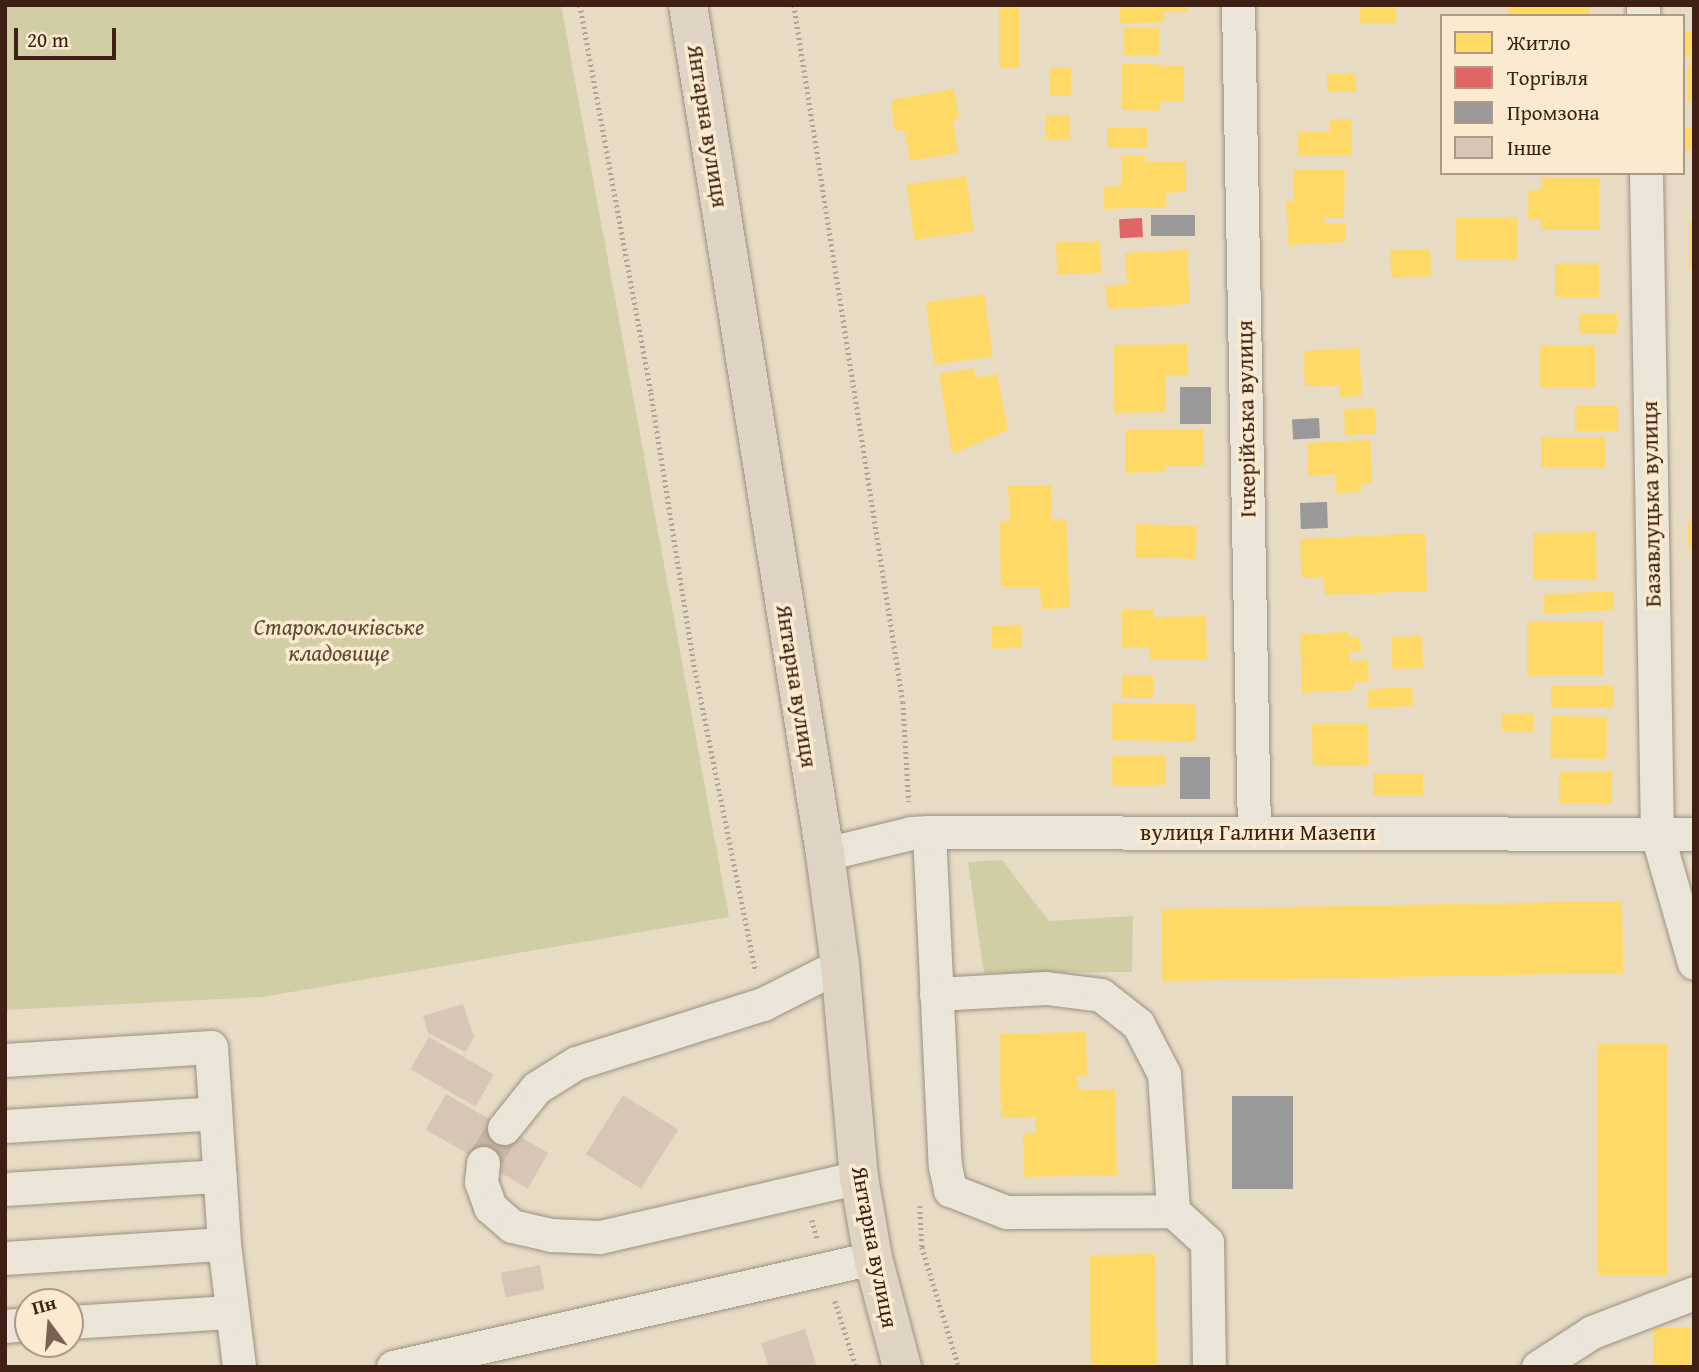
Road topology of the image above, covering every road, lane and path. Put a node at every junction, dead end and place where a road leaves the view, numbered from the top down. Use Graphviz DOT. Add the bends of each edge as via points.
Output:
graph roads {
  1 [pos="580,5"];
  2 [pos="688,5"];
  3 [pos="794,5"];
  4 [pos="1238,5"];
  5 [pos="1646,175"];
  6 [pos="1254,832"];
  7 [pos="920,833"];
  8 [pos="1657,834"];
  9 [pos="1694,834"];
  10 [pos="825,854"];
  11 [pos="1694,963"];
  12 [pos="840,965"];
  13 [pos="936,993"];
  14 [pos="763,1004"];
  15 [pos="5,1060"];
  16 [pos="215,1113"];
  17 [pos="5,1126"];
  18 [pos="504,1128"];
  19 [pos="484,1163"];
  20 [pos="220,1176"];
  21 [pos="859,1177"];
  22 [pos="5,1189"];
  23 [pos="919,1192"];
  24 [pos="1173,1210"];
  25 [pos="224,1244"];
  26 [pos="5,1258"];
  27 [pos="873,1258"];
  28 [pos="1694,1293"];
  29 [pos="230,1312"];
  30 [pos="84,1321"];
  31 [pos="239,1367"];
  32 [pos="393,1367"];
  33 [pos="902,1367"];
  34 [pos="960,1367"];
  35 [pos="1209,1367"];
  36 [pos="1538,1367"];
  1 -- 14 [label="path" via="651,393 695,670"];
  2 -- 10 [label="main road, Янтарна вулиця"];
  3 -- 7 [label="path"];
  4 -- 6 [label="street, Ічкерійська вулиця"];
  5 -- 8 [label="street, Базавлуцька вулиця"];
  6 -- 7 [label="street, вулиця Галини Мазепи"];
  6 -- 8 [label="street, вулиця Галини Мазепи"];
  7 -- 10 [label="street, вулиця Галини Мазепи"];
  7 -- 13 [label="street"];
  8 -- 9 [label="street, вулиця Галини Мазепи"];
  8 -- 11 [label="street, Базавлуцька вулиця"];
  10 -- 12 [label="main road, Янтарна вулиця"];
  12 -- 14 [label="street"];
  12 -- 21 [label="main road, Янтарна вулиця"];
  13 -- 24 [label="street" via="1046,988 1101,995 1138,1024 1164,1074"];
  13 -- 24 [label="street" via="944,1166 950,1191 1006,1212"];
  14 -- 18 [label="street" via="576,1063 536,1088"];
  15 -- 16 [label="street" via="211,1047"];
  16 -- 17 [label="street"];
  16 -- 20 [label="street"];
  19 -- 21 [label="street" via="481,1182 490,1207 512,1226 550,1235 600,1237"];
  20 -- 22 [label="street"];
  20 -- 25 [label="street"];
  21 -- 27 [label="main road, Янтарна вулиця"];
  23 -- 34 [label="path" via="922,1247"];
  24 -- 35 [label="street" via="1207,1242"];
  25 -- 26 [label="street"];
  25 -- 29 [label="street"];
  27 -- 32 [label="street"];
  27 -- 33 [label="main road, Янтарна вулиця"];
  28 -- 36 [label="street" via="1592,1332"];
  29 -- 30 [label="street"];
  29 -- 31 [label="street"];
}
